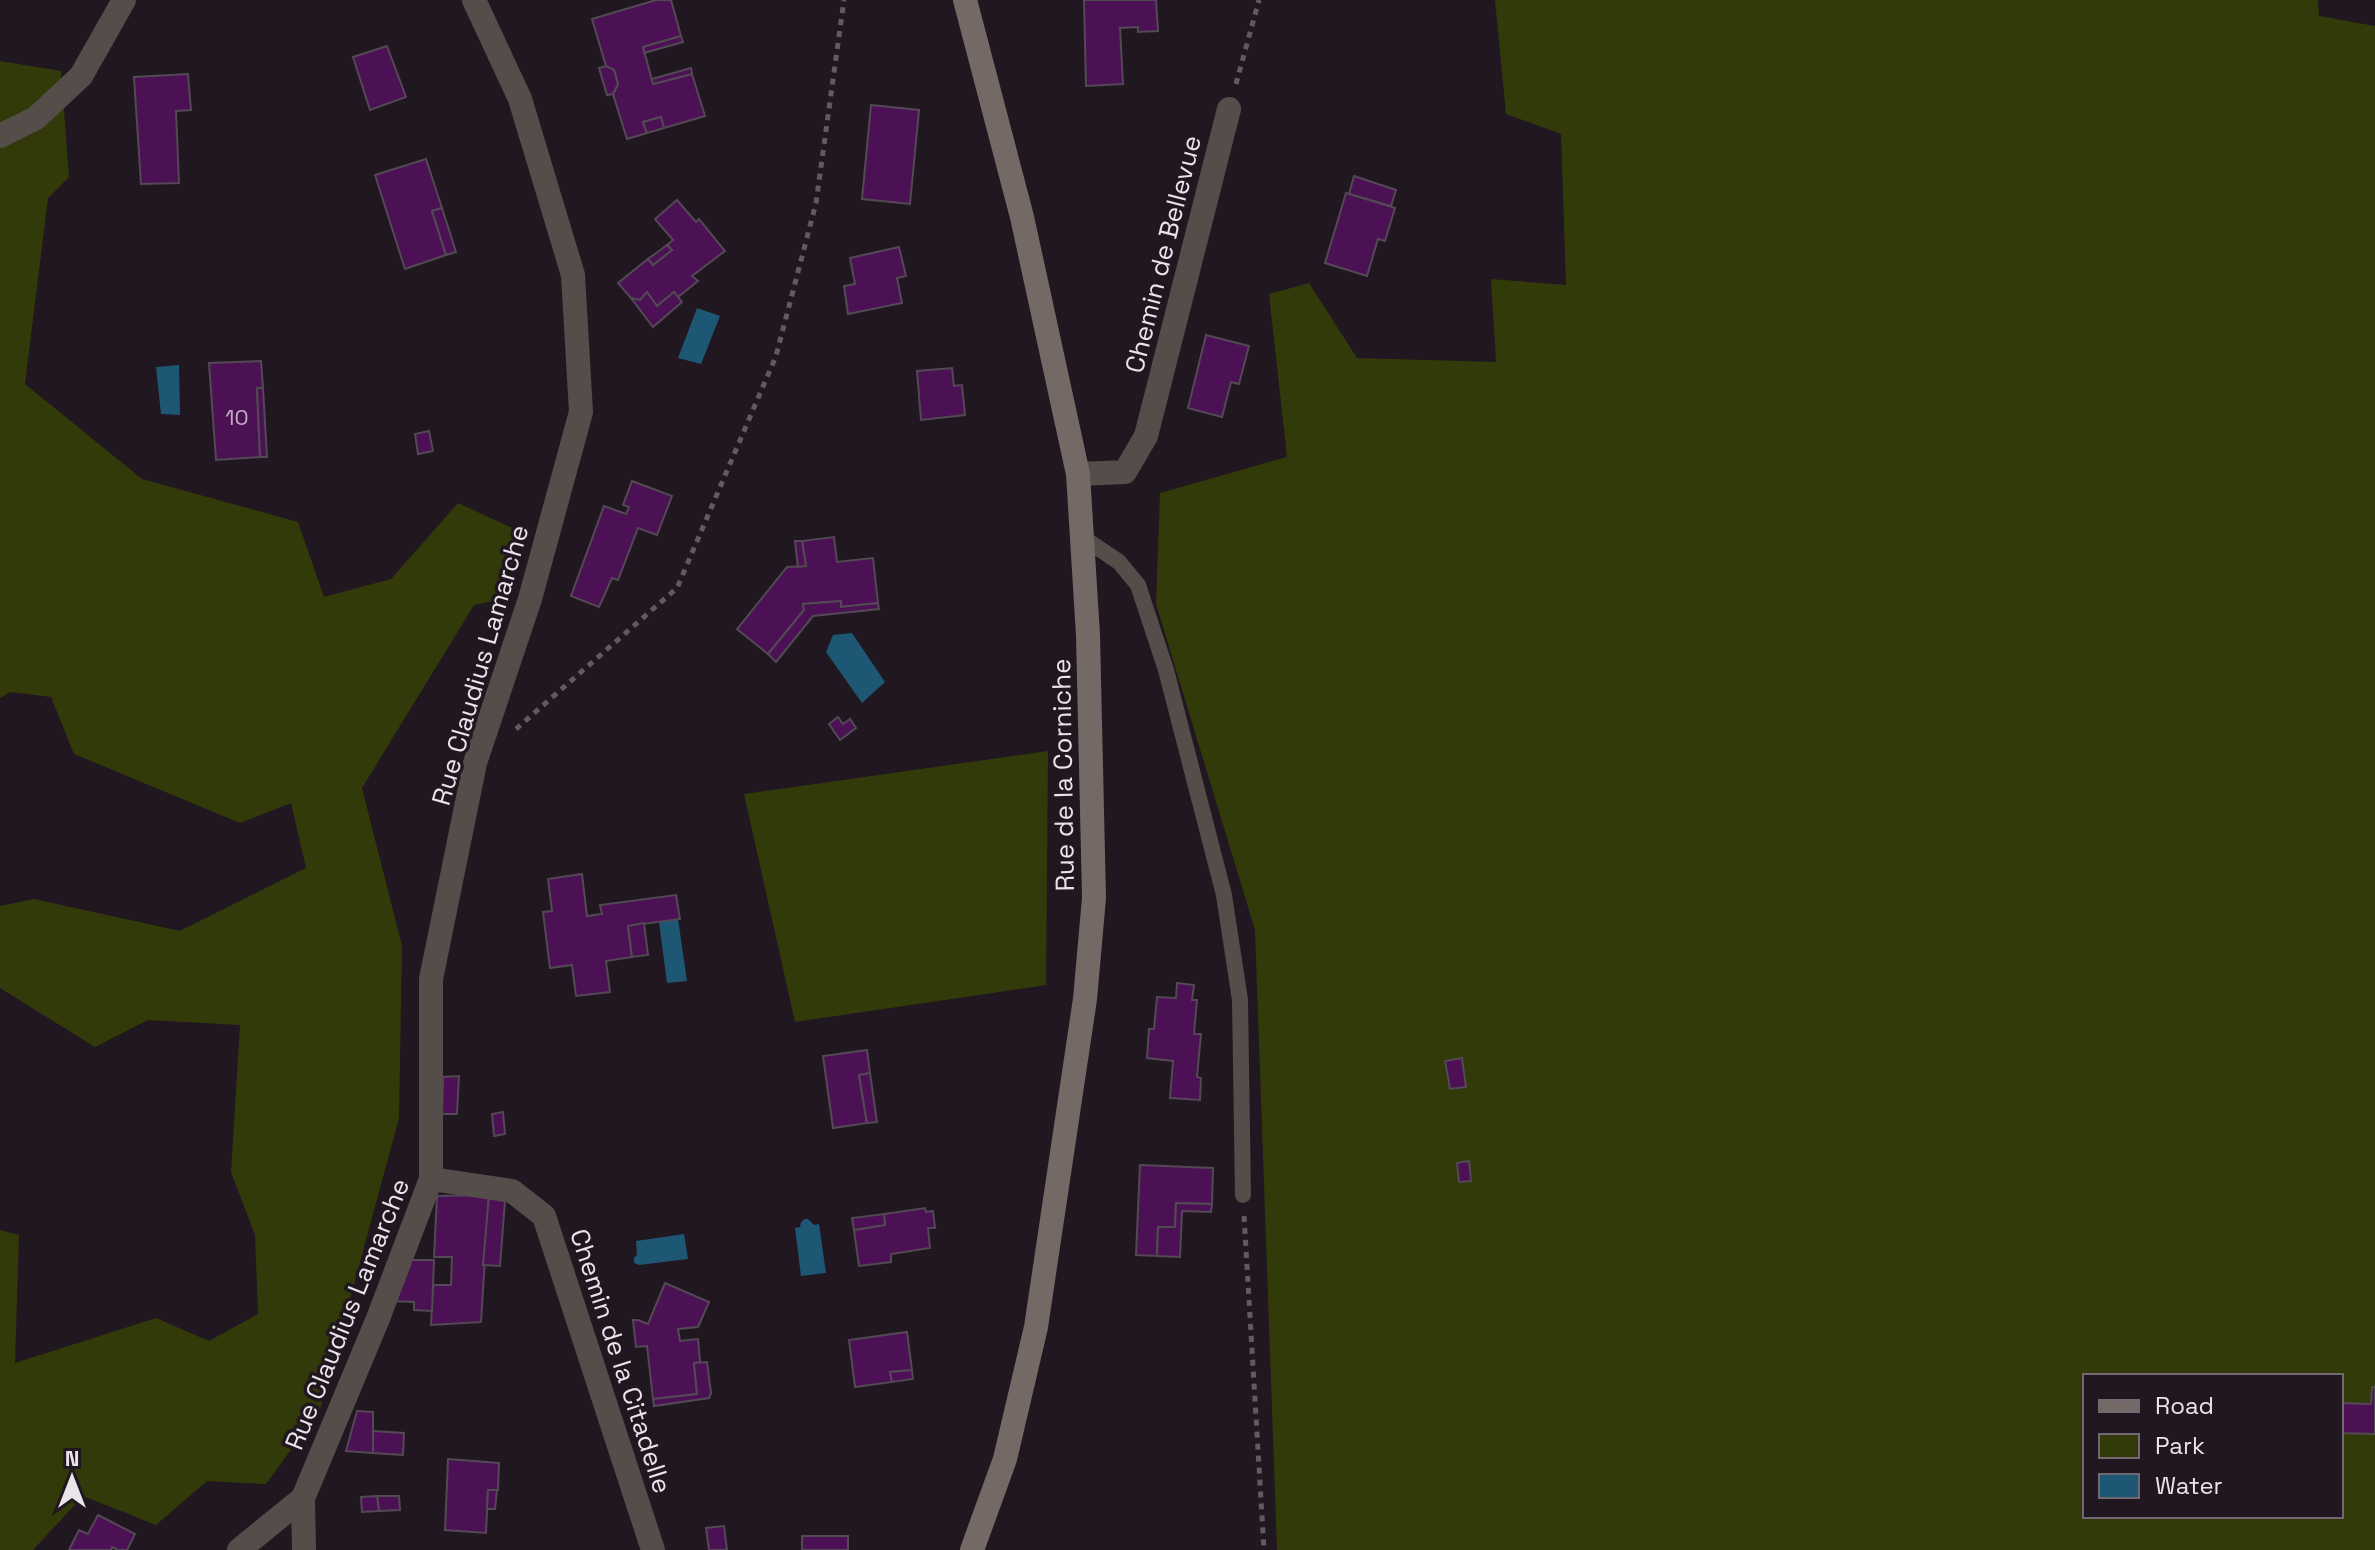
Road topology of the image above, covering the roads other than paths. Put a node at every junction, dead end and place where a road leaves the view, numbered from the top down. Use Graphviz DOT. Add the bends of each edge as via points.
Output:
graph roads {
  1 [pos="124,0"];
  2 [pos="474,0"];
  3 [pos="965,0"];
  4 [pos="1229,109"];
  5 [pos="0,136"];
  6 [pos="1078,474"];
  7 [pos="1082,537"];
  8 [pos="431,1179"];
  9 [pos="1243,1195"];
  10 [pos="303,1498"];
  11 [pos="239,1550"];
  12 [pos="304,1550"];
  13 [pos="653,1550"];
  14 [pos="972,1550"];
  1 -- 5 [label="street" via="81,76 36,118"];
  2 -- 8 [label="street, Rue Claudius Lamarche" via="520,99 573,275 581,412 530,599 475,763 431,979"];
  3 -- 6 [label="main road, Rue de la Corniche" via="1022,217"];
  4 -- 6 [label="street, Chemin de Bellevue" via="1146,436 1125,472"];
  6 -- 7 [label="main road, Rue de la Corniche"];
  7 -- 9 [label="lane" via="1119,562 1138,585 1166,670 1224,895 1240,1000"];
  7 -- 14 [label="main road, Rue de la Corniche" via="1094,898 1085,999 1036,1327 1005,1459"];
  8 -- 10 [label="street, Rue Claudius Lamarche"];
  8 -- 13 [label="street, Chemin de la Citadelle" via="512,1191 544,1216"];
  10 -- 11 [label="street, Rue Claudius Lamarche"];
  10 -- 12 [label="street"];
}
